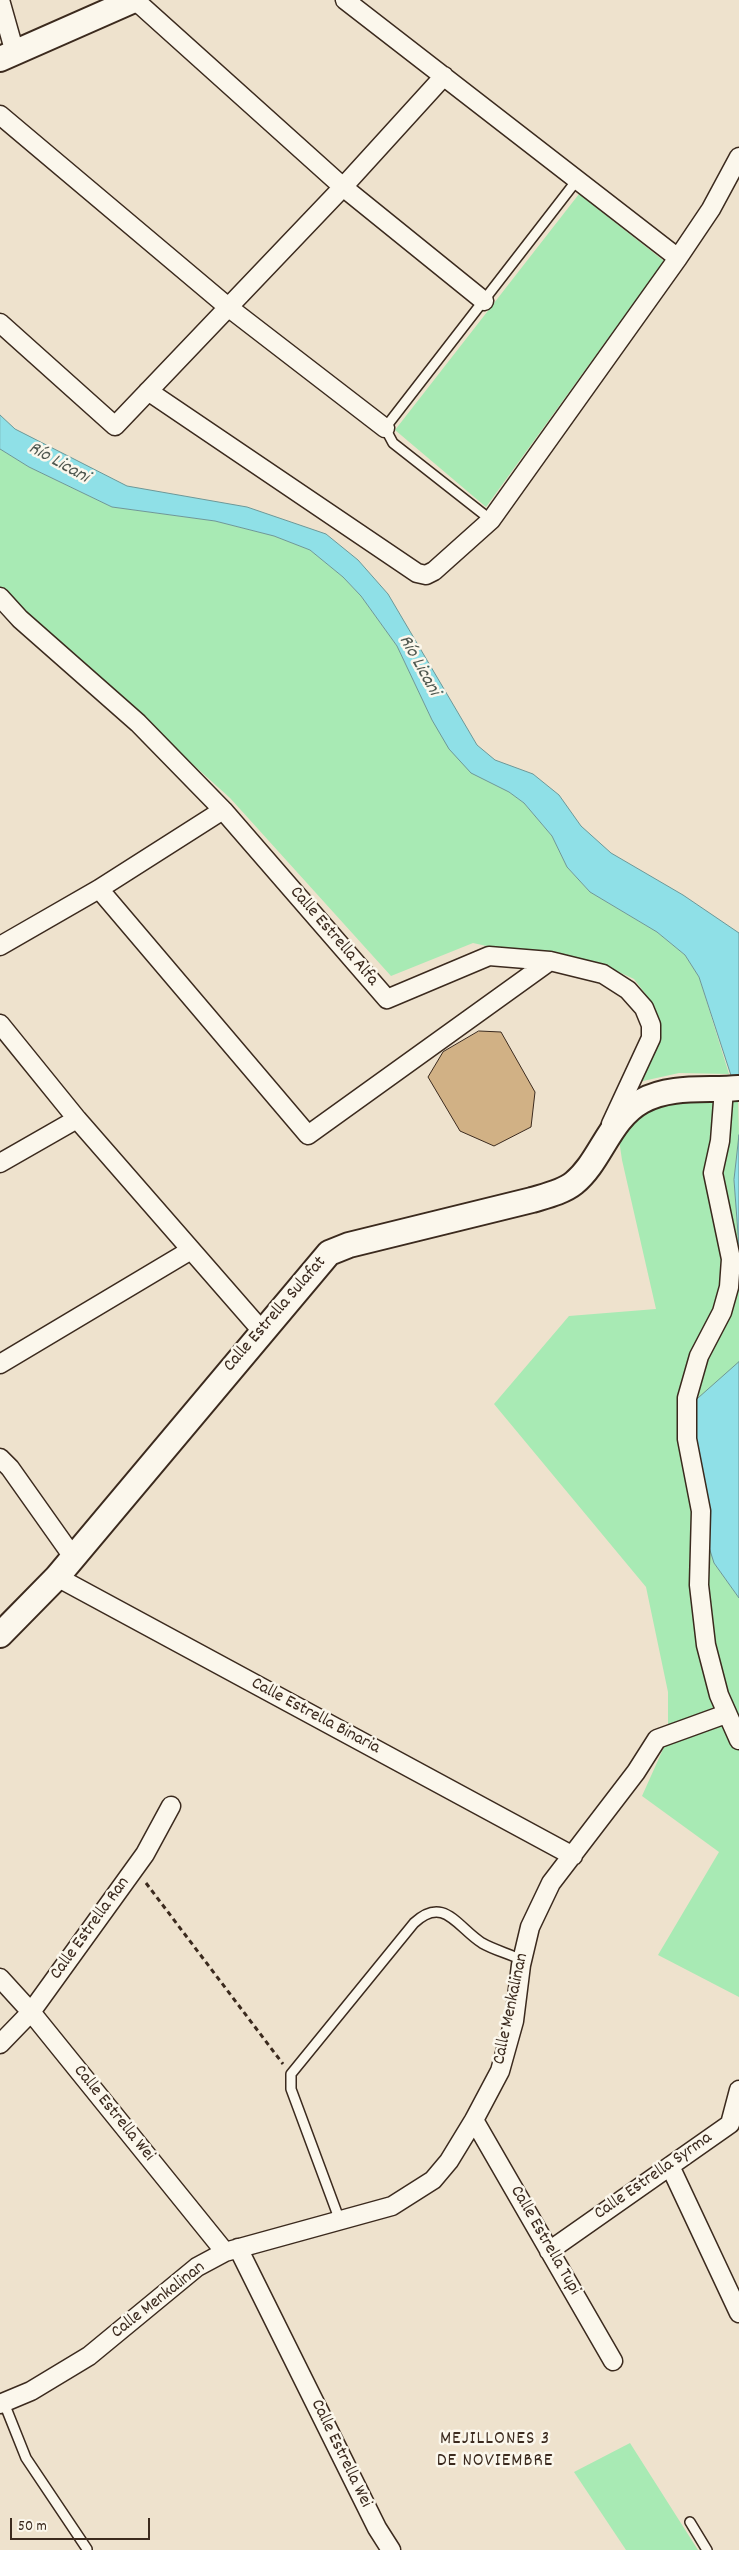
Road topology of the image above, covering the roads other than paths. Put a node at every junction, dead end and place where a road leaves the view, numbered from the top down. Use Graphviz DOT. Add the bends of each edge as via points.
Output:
graph roads {
  1 [pos="0,0"];
  2 [pos="134,0"];
  3 [pos="345,0"];
  4 [pos="7,56"];
  5 [pos="444,76"];
  6 [pos="0,114"];
  7 [pos="739,157"];
  8 [pos="577,180"];
  9 [pos="343,187"];
  10 [pos="678,258"];
  11 [pos="484,301"];
  12 [pos="228,307"];
  13 [pos="0,323"];
  14 [pos="148,391"];
  15 [pos="386,428"];
  16 [pos="491,520"];
  17 [pos="0,597"];
  18 [pos="224,810"];
  19 [pos="99,889"];
  20 [pos="0,946"];
  21 [pos="550,961"];
  22 [pos="0,1024"];
  23 [pos="732,1088"];
  24 [pos="78,1119"];
  25 [pos="604,1141"];
  26 [pos="0,1163"];
  27 [pos="191,1250"];
  28 [pos="262,1331"];
  29 [pos="0,1364"];
  30 [pos="0,1458"];
  31 [pos="73,1557"];
  32 [pos="57,1577"];
  33 [pos="0,1635"];
  34 [pos="726,1714"];
  35 [pos="739,1740"];
  36 [pos="171,1806"];
  37 [pos="573,1856"];
  38 [pos="522,1960"];
  39 [pos="0,1978"];
  40 [pos="31,2012"];
  41 [pos="0,2044"];
  42 [pos="739,2090"];
  43 [pos="474,2120"];
  44 [pos="670,2166"];
  45 [pos="340,2221"];
  46 [pos="232,2250"];
  47 [pos="549,2251"];
  48 [pos="739,2311"];
  49 [pos="613,2362"];
  50 [pos="2,2404"];
  51 [pos="690,2522"];
  52 [pos="87,2549"];
  53 [pos="391,2550"];
  54 [pos="707,2550"];
  1 -- 4 [label="street"];
  2 -- 4 [label="street"];
  2 -- 9 [label="street"];
  3 -- 5 [label="street"];
  5 -- 8 [label="street"];
  5 -- 9 [label="street"];
  6 -- 12 [label="street"];
  7 -- 10 [label="street" via="711,209"];
  8 -- 10 [label="street"];
  8 -- 11 [label="lane"];
  9 -- 11 [label="street"];
  9 -- 12 [label="street"];
  10 -- 16 [label="street"];
  11 -- 15 [label="lane"];
  12 -- 14 [label="street"];
  12 -- 15 [label="street"];
  13 -- 14 [label="street" via="115,426"];
  14 -- 16 [label="street" via="417,573 426,575 434,571"];
  15 -- 16 [label="lane" via="393,444"];
  17 -- 18 [label="street, Calle Estrella Alfa" via="20,619 138,723"];
  18 -- 19 [label="street"];
  18 -- 21 [label="street, Calle Estrella Alfa" via="387,999 489,956"];
  19 -- 20 [label="street"];
  19 -- 21 [label="street" via="308,1135"];
  21 -- 25 [label="street, Calle Estrella Alfa" via="603,974 628,990 644,1008 651,1025 651,1038"];
  22 -- 24 [label="street"];
  23 -- 25 [label="street, Calle Estrella Sulafat" via="672,1091 642,1101 624,1115"];
  23 -- 34 [label="street" via="713,1173 731,1259 729,1287 722,1312 699,1356 687,1398 687,1439 701,1511 700,1607 710,1662"];
  24 -- 26 [label="street"];
  24 -- 27 [label="street"];
  25 -- 28 [label="street, Calle Estrella Sulafat" via="583,1174 573,1184 558,1191 329,1253"];
  27 -- 28 [label="street"];
  27 -- 29 [label="street"];
  28 -- 31 [label="street, Calle Estrella Sulafat"];
  30 -- 31 [label="street"];
  31 -- 32 [label="street, Calle Estrella Sulafat"];
  32 -- 33 [label="street, Calle Estrella Sulafat"];
  32 -- 37 [label="street, Calle Estrella Binaria"];
  34 -- 35 [label="street"];
  34 -- 37 [label="street, Calle Menkalinan" via="657,1739"];
  36 -- 40 [label="street, Calle Estrella Ran" via="145,1854"];
  37 -- 38 [label="street, Calle Menkalinan" via="550,1883 538,1907"];
  38 -- 43 [label="street, Calle Menkalinan" via="514,2021 500,2071"];
  38 -- 45 [label="lane" via="483,1943 446,1914 436,1910 425,1913 291,2074 292,2089"];
  39 -- 40 [label="street, Calle Estrella Wei"];
  40 -- 41 [label="street, Calle Estrella Ran"];
  40 -- 46 [label="street, Calle Estrella Wei"];
  42 -- 44 [label="street, Calle Estrella Syrma" via="730,2124"];
  43 -- 45 [label="street, Calle Menkalinan" via="433,2180 392,2206"];
  43 -- 47 [label="street, Calle Estrella Tupi"];
  44 -- 47 [label="street, Calle Estrella Syrma"];
  44 -- 48 [label="street"];
  45 -- 46 [label="street, Calle Menkalinan"];
  46 -- 50 [label="street, Calle Menkalinan" via="197,2267 89,2356 31,2391"];
  46 -- 53 [label="street, Calle Estrella Wei"];
  47 -- 49 [label="street, Calle Estrella Tupi"];
  50 -- 52 [label="lane" via="26,2458"];
  51 -- 54 [label="lane"];
}
